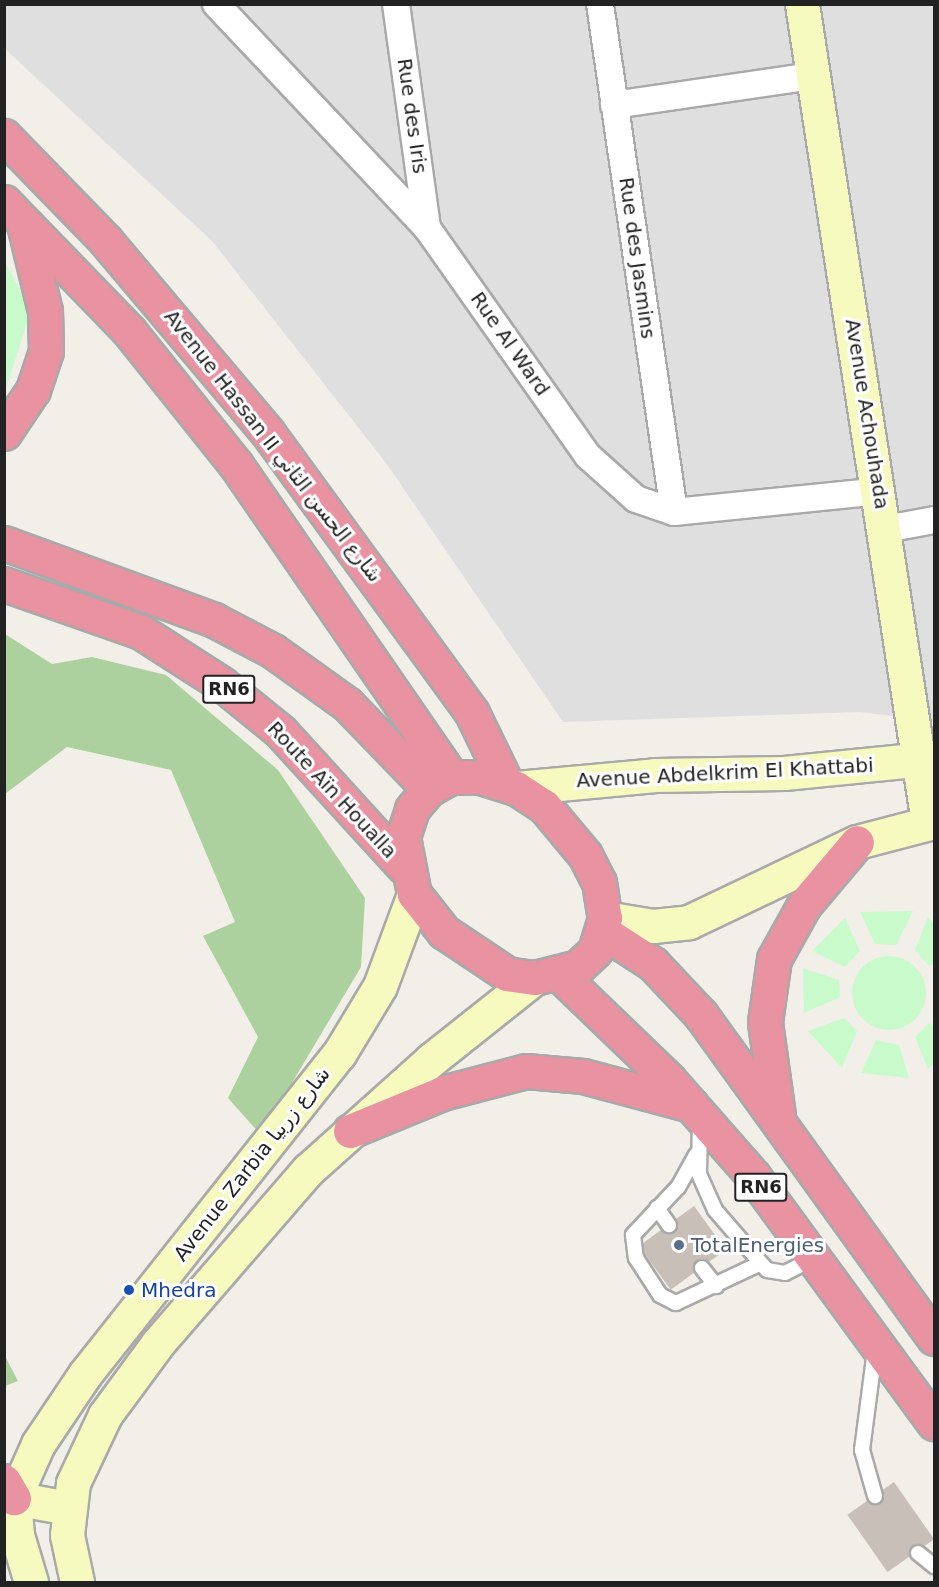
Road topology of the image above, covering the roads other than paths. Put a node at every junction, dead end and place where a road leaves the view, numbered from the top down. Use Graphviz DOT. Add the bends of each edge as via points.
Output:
graph roads {
  1 [pos="216,4"];
  2 [pos="396,4"];
  3 [pos="600,4"];
  4 [pos="802,4"];
  5 [pos="813,76"];
  6 [pos="614,105"];
  7 [pos="4,136"];
  8 [pos="14,211"];
  9 [pos="427,228"];
  10 [pos="4,433"];
  11 [pos="880,492"];
  12 [pos="674,512"];
  13 [pos="934,520"];
  14 [pos="886,529"];
  15 [pos="4,543"];
  16 [pos="4,584"];
  17 [pos="928,760"];
  18 [pos="440,783"];
  19 [pos="511,785"];
  20 [pos="931,823"];
  21 [pos="856,842"];
  22 [pos="409,880"];
  23 [pos="604,925"];
  24 [pos="547,977"];
  25 [pos="696,1110"];
  26 [pos="780,1126"];
  27 [pos="350,1131"];
  28 [pos="696,1155"];
  29 [pos="657,1208"];
  30 [pos="669,1224"];
  31 [pos="816,1257"];
  32 [pos="759,1264"];
  33 [pos="702,1268"];
  34 [pos="716,1286"];
  35 [pos="934,1338"];
  36 [pos="876,1342"];
  37 [pos="934,1423"];
  38 [pos="8,1494"];
  39 [pos="875,1496"];
  40 [pos="68,1508"];
  41 [pos="918,1553"];
  42 [pos="934,1566"];
  43 [pos="31,1582"];
  44 [pos="77,1582"];
  1 -- 9 [label="street, Rue Al Ward"];
  2 -- 9 [label="street, Rue des Iris"];
  3 -- 6 [label="street, Rue des Jasmins"];
  4 -- 5 [label="main road, Avenue Achouhada"];
  5 -- 6 [label="street"];
  5 -- 11 [label="main road, Avenue Achouhada"];
  6 -- 12 [label="street, Rue des Jasmins"];
  7 -- 19 [label="highway, Avenue Hassan II شارع الحسن الثاني" via="113,249 268,433 472,713"];
  8 -- 10 [label="highway" via="45,311 46,351 33,390"];
  8 -- 18 [label="highway, Avenue Hassan II شارع الحسن الثاني" via="129,331 236,465"];
  9 -- 12 [label="street, Rue Al Ward" via="588,456 636,499"];
  11 -- 12 [label="street, Rue Al Ward"];
  11 -- 14 [label="main road, Avenue Achouhada"];
  13 -- 14 [label="street"];
  14 -- 17 [label="main road, Avenue Achouhada"];
  15 -- 18 [label="highway, RN6" via="214,620 273,651 347,704"];
  16 -- 22 [label="highway, Route Aïn Houalla / RN6" via="141,632 222,684 280,731"];
  17 -- 19 [label="main road, Avenue Abdelkrim El Khattabi" via="784,773"];
  17 -- 20 [label="main road, Avenue Achouhada"];
  18 -- 19 [label="highway"];
  18 -- 22 [label="highway" via="412,809 403,837"];
  19 -- 23 [label="highway" via="544,806 585,855 599,882"];
  20 -- 21 [label="main road"];
  21 -- 23 [label="main road" via="689,922"];
  21 -- 26 [label="highway" via="804,905 774,959 765,1022"];
  22 -- 24 [label="highway, RN6" via="444,932 474,957 507,974"];
  22 -- 38 [label="main road, Avenue Zarbia شارع زربيا" via="380,986 339,1054 85,1374"];
  23 -- 24 [label="highway" via="595,951"];
  23 -- 26 [label="highway, RN6" via="675,984"];
  24 -- 25 [label="highway, RN6"];
  24 -- 27 [label="main road, Avenue Zarbia شارع زربيا"];
  25 -- 27 [label="highway" via="583,1076 526,1071 453,1089"];
  25 -- 28 [label="lane"];
  25 -- 31 [label="highway, RN6"];
  26 -- 35 [label="highway, RN6"];
  27 -- 40 [label="main road, Avenue Zarbia شارع زربيا" via="272,1208 145,1361 93,1438"];
  28 -- 29 [label="lane" via="685,1177"];
  28 -- 32 [label="lane" via="715,1210"];
  29 -- 30 [label="lane"];
  29 -- 34 [label="lane" via="631,1243 660,1295 682,1302"];
  31 -- 32 [label="lane" via="785,1273"];
  31 -- 36 [label="highway, RN6"];
  32 -- 34 [label="lane"];
  33 -- 34 [label="lane"];
  36 -- 37 [label="highway, RN6"];
  36 -- 39 [label="lane" via="862,1449"];
  38 -- 40 [label="main road"];
  38 -- 43 [label="main road, Avenue Zarbia شارع زربيا"];
  40 -- 44 [label="main road, Avenue Zarbia شارع زربيا" via="70,1563"];
  41 -- 42 [label="lane"];
}
